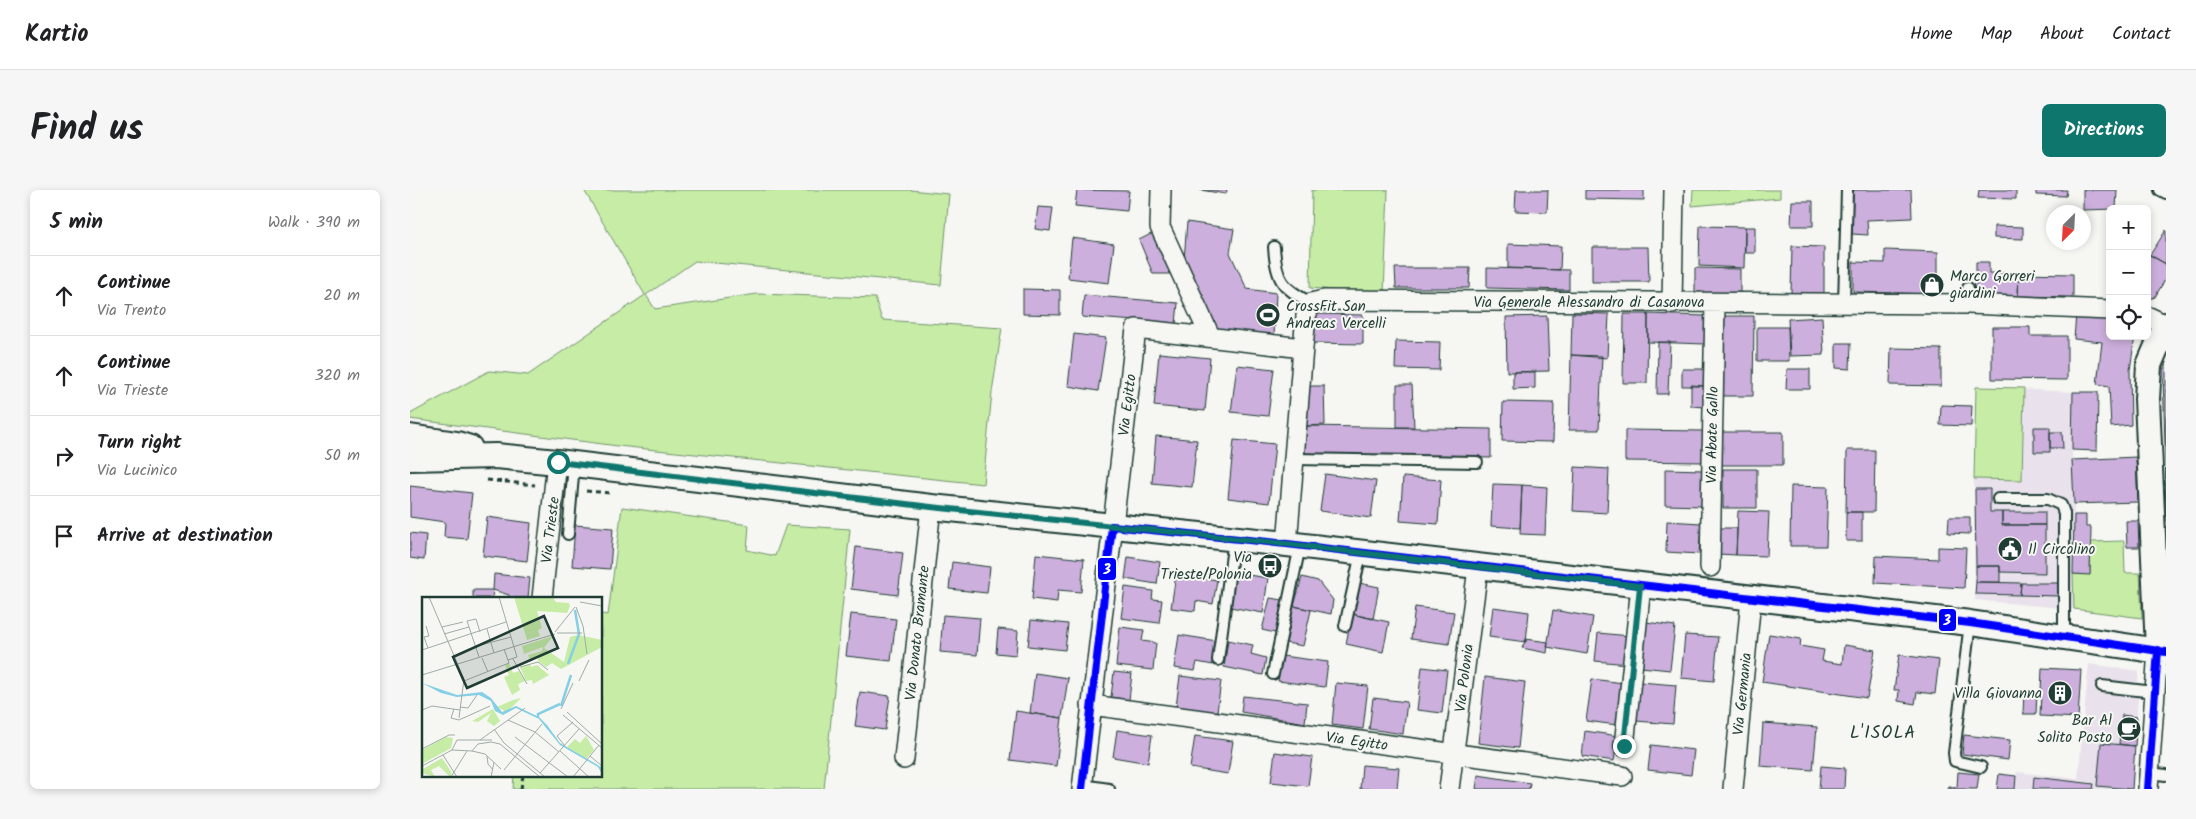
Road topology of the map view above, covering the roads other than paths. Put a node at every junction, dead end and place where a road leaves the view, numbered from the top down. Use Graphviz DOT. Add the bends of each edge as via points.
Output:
graph roads {
  1 [pos="1161,190"];
  2 [pos="1674,190"];
  3 [pos="1847,190"];
  4 [pos="2160,190"];
  5 [pos="2166,192"];
  6 [pos="1274,246"];
  7 [pos="1715,302"];
  8 [pos="1311,303"];
  9 [pos="1672,304"];
  10 [pos="1844,304"];
  11 [pos="2106,310"];
  12 [pos="2151,318"];
  13 [pos="2166,325"];
  14 [pos="1210,336"];
  15 [pos="1303,348"];
  16 [pos="410,437"];
  17 [pos="496,456"];
  18 [pos="410,458"];
  19 [pos="1294,459"];
  20 [pos="1477,462"];
  21 [pos="566,463"];
  22 [pos="1998,499"];
  23 [pos="931,507"];
  24 [pos="1112,526"];
  25 [pos="568,534"];
  26 [pos="1234,539"];
  27 [pos="1293,545"];
  28 [pos="1361,553"];
  29 [pos="1710,567"];
  30 [pos="1478,568"];
  31 [pos="1640,586"];
  32 [pos="542,597"];
  33 [pos="1751,599"];
  34 [pos="1970,623"];
  35 [pos="1346,626"];
  36 [pos="2064,635"];
  37 [pos="2162,651"];
  38 [pos="1218,660"];
  39 [pos="1273,674"];
  40 [pos="2102,686"];
  41 [pos="2154,692"];
  42 [pos="1091,705"];
  43 [pos="1624,746"];
  44 [pos="1454,754"];
  45 [pos="904,759"];
  46 [pos="1980,768"];
  47 [pos="1622,776"];
  48 [pos="2154,779"];
  49 [pos="1082,787"];
  50 [pos="1109,789"];
  51 [pos="1449,789"];
  52 [pos="1733,789"];
  1 -- 14 [label="street" via="1160,227"];
  2 -- 9 [label="street"];
  3 -- 10 [label="lane"];
  4 -- 5 [label="lane"];
  6 -- 8 [label="lane" via="1275,267 1282,282 1291,292"];
  7 -- 9 [label="street, Via Generale Alessandro di Casanova"];
  7 -- 10 [label="street, Via Generale Alessandro di Casanova"];
  7 -- 29 [label="street, Via Abate Gallo"];
  8 -- 9 [label="street, Via Generale Alessandro di Casanova" via="1334,300"];
  8 -- 15 [label="street" via="1306,316"];
  10 -- 11 [label="street, Via Generale Alessandro di Casanova" via="1968,296"];
  12 -- 13 [label="street"];
  13 -- 37 [label="street" via="2149,365 2147,399"];
  14 -- 15 [label="street, Via Egitto"];
  14 -- 24 [label="street, Via Egitto" via="1136,329"];
  15 -- 19 [label="street"];
  16 -- 17 [label="street" via="457,444"];
  17 -- 18 [label="street"];
  17 -- 21 [label="street"];
  19 -- 20 [label="lane"];
  19 -- 27 [label="street"];
  21 -- 23 [label="street"];
  21 -- 25 [label="lane"];
  21 -- 32 [label="street, Via Trieste"];
  22 -- 36 [label="lane" via="2048,499 2061,505 2064,513"];
  23 -- 24 [label="street"];
  23 -- 45 [label="street, Via Donato Bramante"];
  24 -- 26 [label="street"];
  24 -- 42 [label="street, Via Egitto"];
  26 -- 27 [label="street"];
  26 -- 38 [label="lane"];
  27 -- 28 [label="street"];
  27 -- 39 [label="lane"];
  28 -- 30 [label="street"];
  28 -- 35 [label="lane"];
  30 -- 31 [label="street"];
  30 -- 44 [label="street, Via Polonia"];
  31 -- 33 [label="street"];
  31 -- 43 [label="street"];
  33 -- 34 [label="street"];
  33 -- 52 [label="street, Via Germania"];
  34 -- 36 [label="street"];
  34 -- 46 [label="lane" via="1954,753 1955,761"];
  36 -- 37 [label="street"];
  37 -- 41 [label="street"];
  40 -- 41 [label="lane"];
  41 -- 48 [label="street"];
  42 -- 44 [label="street, Via Egitto"];
  42 -- 49 [label="street, Via Egitto"];
  44 -- 47 [label="street, Via Egitto"];
  44 -- 51 [label="street, Via Polonia"];
  49 -- 50 [label="lane"];
}
